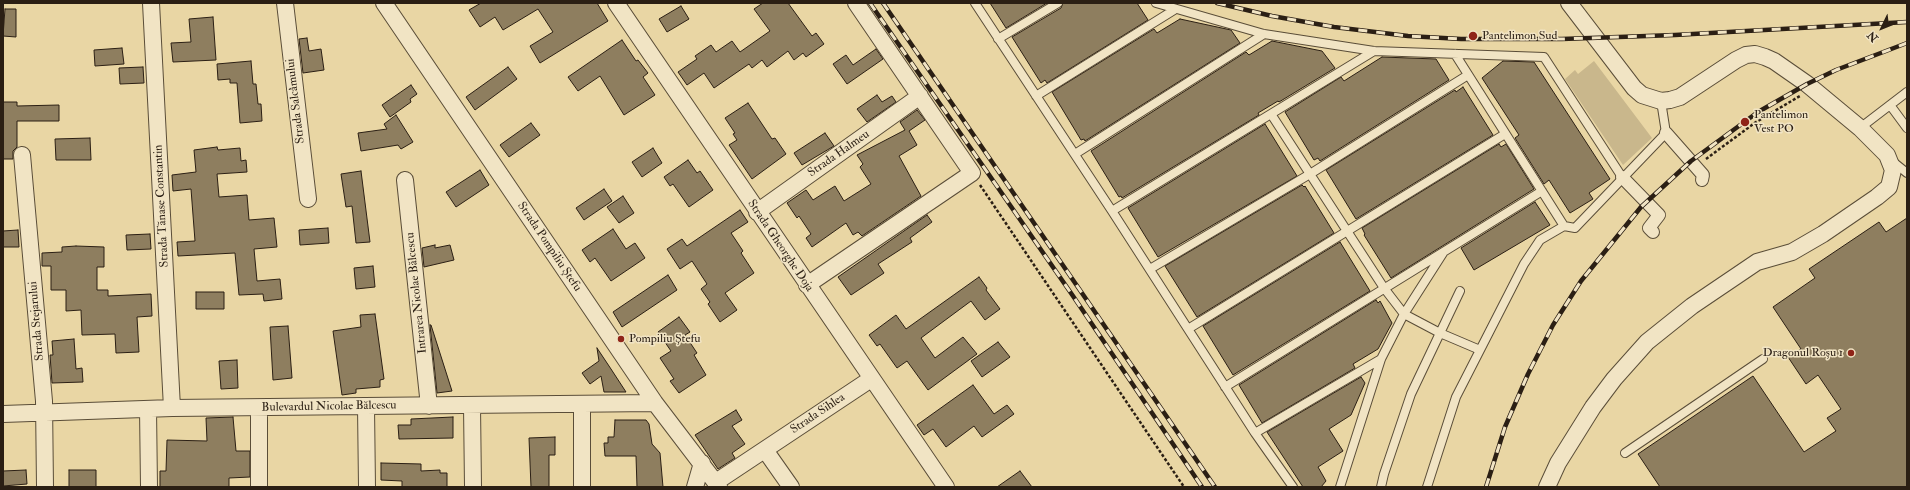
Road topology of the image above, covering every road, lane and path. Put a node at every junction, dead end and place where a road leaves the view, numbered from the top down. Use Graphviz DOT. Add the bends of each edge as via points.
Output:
graph roads {
  1 [pos="151,3"];
  2 [pos="285,3"];
  3 [pos="384,3"];
  4 [pos="616,3"];
  5 [pos="856,3"];
  6 [pos="975,3"];
  7 [pos="1058,3"];
  8 [pos="1156,3"];
  9 [pos="1569,3"];
  10 [pos="1174,10"];
  11 [pos="1264,34"];
  12 [pos="998,39"];
  13 [pos="1374,51"];
  14 [pos="1455,54"];
  15 [pos="1468,75"];
  16 [pos="1813,89"];
  17 [pos="1907,92"];
  18 [pos="920,96"];
  19 [pos="1036,96"];
  20 [pos="1661,101"];
  21 [pos="1890,105"];
  22 [pos="1271,114"];
  23 [pos="1860,128"];
  24 [pos="1907,128"];
  25 [pos="1666,133"];
  26 [pos="1506,134"];
  27 [pos="1075,154"];
  28 [pos="22,155"];
  29 [pos="1890,160"];
  30 [pos="1696,167"];
  31 [pos="972,173"];
  32 [pos="1907,173"];
  33 [pos="1310,174"];
  34 [pos="1622,177"];
  35 [pos="405,180"];
  36 [pos="1702,180"];
  37 [pos="1542,191"];
  38 [pos="308,199"];
  39 [pos="1112,210"];
  40 [pos="757,212"];
  41 [pos="1564,226"];
  42 [pos="1346,230"];
  43 [pos="1653,232"];
  44 [pos="1444,252"];
  45 [pos="1150,269"];
  46 [pos="807,285"];
  47 [pos="1384,288"];
  48 [pos="1460,291"];
  49 [pos="1404,314"];
  50 [pos="1188,329"];
  51 [pos="1440,333"];
  52 [pos="1480,350"];
  53 [pos="1381,359"];
  54 [pos="1763,359"];
  55 [pos="871,379"];
  56 [pos="1225,387"];
  57 [pos="655,403"];
  58 [pos="582,404"];
  59 [pos="429,406"];
  60 [pos="472,406"];
  61 [pos="366,407"];
  62 [pos="172,408"];
  63 [pos="259,408"];
  64 [pos="148,409"];
  65 [pos="45,413"];
  66 [pos="3,414"];
  67 [pos="1254,433"];
  68 [pos="765,450"];
  69 [pos="1625,453"];
  70 [pos="702,463"];
  71 [pos="718,485"];
  72 [pos="45,487"];
  73 [pos="149,487"];
  74 [pos="260,487"];
  75 [pos="367,487"];
  76 [pos="473,487"];
  77 [pos="582,487"];
  78 [pos="694,487"];
  79 [pos="790,487"];
  80 [pos="946,487"];
  81 [pos="1184,487"];
  82 [pos="1293,487"];
  83 [pos="1340,487"];
  84 [pos="1381,487"];
  85 [pos="1426,487"];
  86 [pos="1546,487"];
  1 -- 62 [label="street, Strada Tănase Constantin"];
  2 -- 38 [label="street, Strada Salcâmului"];
  3 -- 57 [label="street, Strada Pompiliu Ștefu"];
  4 -- 40 [label="street, Strada Gheorghe Doja"];
  5 -- 18 [label="street"];
  6 -- 12 [label="lane"];
  7 -- 12 [label="lane"];
  8 -- 10 [label="lane"];
  9 -- 20 [label="street" via="1634,88 1646,97"];
  10 -- 11 [label="lane"];
  10 -- 19 [label="lane"];
  11 -- 13 [label="lane"];
  11 -- 27 [label="lane"];
  12 -- 19 [label="lane"];
  13 -- 14 [label="lane"];
  13 -- 22 [label="lane"];
  14 -- 15 [label="lane"];
  14 -- 34 [label="lane" via="1544,57"];
  15 -- 26 [label="lane"];
  15 -- 33 [label="lane"];
  16 -- 20 [label="street" via="1774,61 1755,54 1736,60 1680,97"];
  16 -- 23 [label="street"];
  16 -- 30 [label="path" via="1726,142"];
  17 -- 21 [label="lane"];
  18 -- 31 [label="street"];
  18 -- 40 [label="street, Strada Halmeu"];
  19 -- 27 [label="lane"];
  20 -- 25 [label="lane"];
  21 -- 23 [label="lane"];
  21 -- 24 [label="lane"];
  22 -- 33 [label="lane"];
  22 -- 39 [label="lane"];
  23 -- 29 [label="street"];
  25 -- 30 [label="street"];
  25 -- 34 [label="lane"];
  26 -- 37 [label="lane"];
  26 -- 42 [label="lane"];
  27 -- 39 [label="lane"];
  28 -- 65 [label="street, Strada Stejarului"];
  29 -- 32 [label="lane"];
  29 -- 86 [label="street" via="1892,180 1889,187 1877,197 1792,252 1757,262 1692,306 1647,342 1614,378 1590,412"];
  30 -- 36 [label="street" via="1703,175"];
  31 -- 46 [label="street"];
  31 -- 81 [label="path"];
  33 -- 42 [label="lane"];
  33 -- 45 [label="lane"];
  34 -- 41 [label="lane" via="1575,228"];
  34 -- 43 [label="street" via="1659,215 1649,228"];
  35 -- 59 [label="street, Intrarea Nicolae Bălcescu"];
  37 -- 41 [label="lane"];
  37 -- 44 [label="lane"];
  39 -- 45 [label="lane"];
  40 -- 46 [label="street, Strada Gheorghe Doja"];
  41 -- 52 [label="lane" via="1540,240 1524,264"];
  42 -- 47 [label="lane"];
  42 -- 50 [label="lane"];
  44 -- 47 [label="lane"];
  44 -- 49 [label="lane"];
  45 -- 50 [label="lane"];
  46 -- 55 [label="street, Strada Gheorghe Doja"];
  47 -- 49 [label="lane"];
  47 -- 56 [label="lane"];
  48 -- 51 [label="lane"];
  49 -- 51 [label="lane"];
  49 -- 53 [label="lane"];
  50 -- 56 [label="lane"];
  51 -- 52 [label="lane"];
  51 -- 84 [label="lane" via="1411,394"];
  52 -- 85 [label="lane" via="1456,398"];
  53 -- 67 [label="lane"];
  53 -- 83 [label="lane"];
  54 -- 69 [label="lane"];
  55 -- 68 [label="street, Strada Sihlea"];
  55 -- 80 [label="street, Strada Gheorghe Doja"];
  56 -- 67 [label="lane"];
  57 -- 58 [label="street, Bulevardul Nicolae Bălcescu"];
  57 -- 70 [label="street, Strada Pompiliu Ștefu"];
  58 -- 60 [label="street, Bulevardul Nicolae Bălcescu"];
  58 -- 77 [label="street"];
  59 -- 60 [label="street, Bulevardul Nicolae Bălcescu"];
  59 -- 61 [label="street, Bulevardul Nicolae Bălcescu"];
  60 -- 76 [label="street"];
  61 -- 63 [label="street, Bulevardul Nicolae Bălcescu"];
  61 -- 75 [label="street"];
  62 -- 63 [label="street, Bulevardul Nicolae Bălcescu"];
  62 -- 64 [label="street, Bulevardul Nicolae Bălcescu"];
  63 -- 74 [label="street"];
  64 -- 65 [label="street, Bulevardul Nicolae Bălcescu"];
  64 -- 73 [label="street"];
  65 -- 66 [label="street, Bulevardul Nicolae Bălcescu"];
  65 -- 72 [label="street, Strada Stejarului"];
  67 -- 82 [label="lane"];
  68 -- 71 [label="street, Strada Sihlea"];
  68 -- 79 [label="street"];
  70 -- 71 [label="street, Strada Pompiliu Ștefu"];
  70 -- 78 [label="street"];
}
